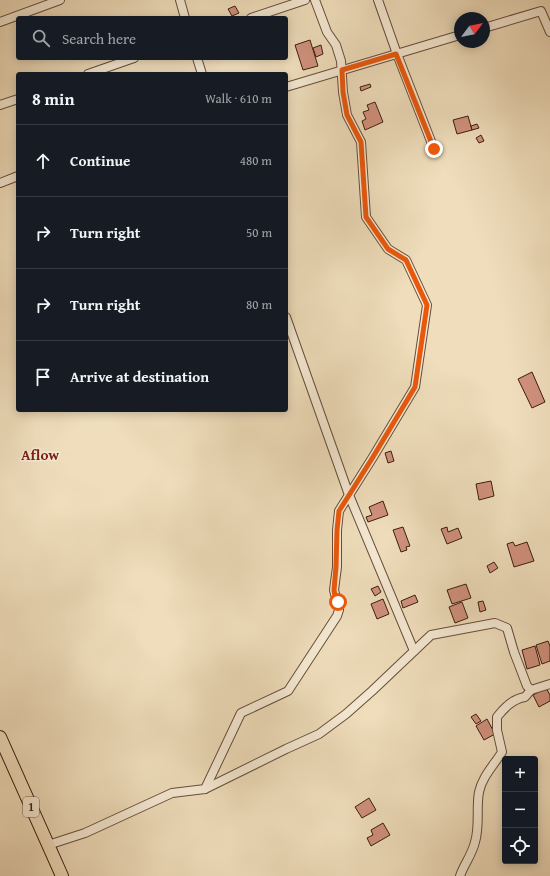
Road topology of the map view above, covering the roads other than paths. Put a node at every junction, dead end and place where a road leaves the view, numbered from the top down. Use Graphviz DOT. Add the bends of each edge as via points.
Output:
graph roads {
  1 [pos="60,0"];
  2 [pos="180,0"];
  3 [pos="305,0"];
  4 [pos="315,0"];
  5 [pos="378,0"];
  6 [pos="16,16"];
  7 [pos="16,16"];
  8 [pos="184,16"];
  9 [pos="256,16"];
  10 [pos="0,22"];
  11 [pos="490,26"];
  12 [pos="550,32"];
  13 [pos="454,37"];
  14 [pos="396,54"];
  15 [pos="128,60"];
  16 [pos="198,60"];
  17 [pos="342,70"];
  18 [pos="94,72"];
  19 [pos="201,72"];
  20 [pos="288,86"];
  21 [pos="16,100"];
  22 [pos="0,105"];
  23 [pos="434,149"];
  24 [pos="16,177"];
  25 [pos="0,183"];
  26 [pos="288,323"];
  27 [pos="349,495"];
  28 [pos="414,651"];
  29 [pos="550,684"];
  30 [pos="531,690"];
  31 [pos="0,737"];
  32 [pos="205,789"];
  33 [pos="48,845"];
  34 [pos="62,876"];
  35 [pos="460,876"];
  1 -- 7 [label="street"];
  2 -- 8 [label="street"];
  3 -- 9 [label="street"];
  4 -- 17 [label="street" via="326,32 336,45"];
  5 -- 14 [label="street"];
  6 -- 10 [label="street"];
  11 -- 12 [label="street" via="541,11"];
  13 -- 14 [label="street"];
  14 -- 17 [label="street"];
  14 -- 23 [label="street"];
  15 -- 18 [label="street"];
  16 -- 19 [label="street"];
  17 -- 20 [label="street"];
  17 -- 27 [label="street" via="347,115 361,142 366,217 388,249 406,260 427,305 415,387"];
  21 -- 22 [label="street"];
  24 -- 25 [label="street"];
  26 -- 27 [label="street"];
  27 -- 28 [label="street"];
  27 -- 32 [label="street" via="339,511 337,523 334,590 339,610 337,616 288,691 241,713"];
  28 -- 30 [label="street" via="431,635 495,623 507,628 527,686"];
  28 -- 32 [label="street" via="346,714 320,734 286,748"];
  29 -- 30 [label="street"];
  30 -- 35 [label="street" via="526,697 518,698 508,705 497,717 502,752 482,781 478,793 476,840"];
  31 -- 33 [label="highway, 1"];
  32 -- 33 [label="street" via="172,793 85,833"];
  33 -- 34 [label="highway, 1"];
}
